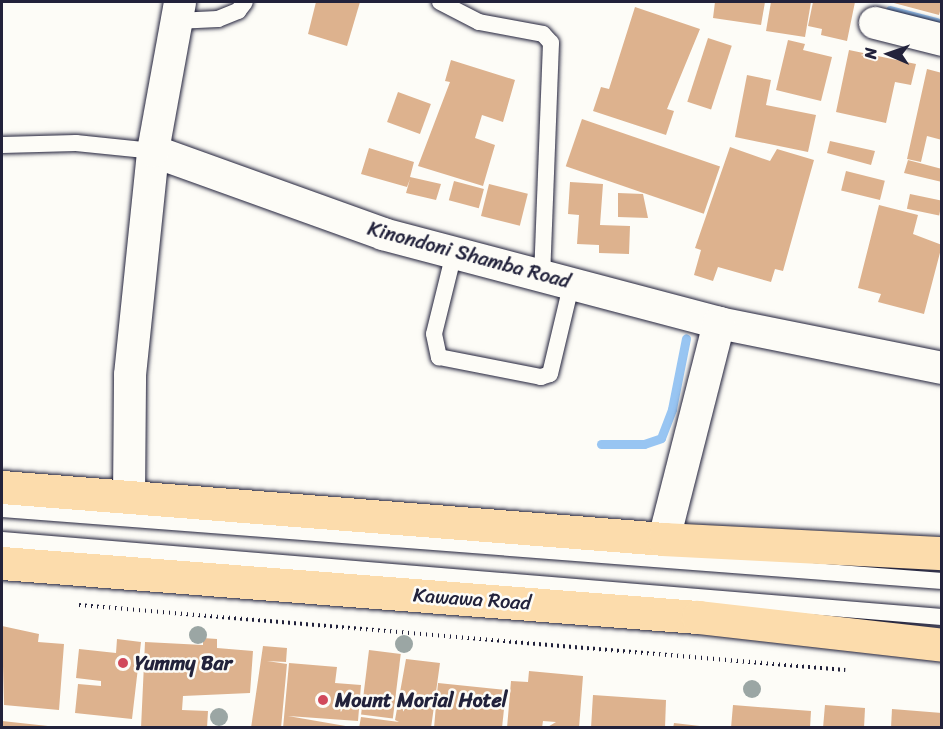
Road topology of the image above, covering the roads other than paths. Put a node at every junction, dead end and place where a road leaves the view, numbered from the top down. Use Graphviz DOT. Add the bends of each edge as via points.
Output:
graph roads {
  1 [pos="245,2"];
  2 [pos="440,2"];
  3 [pos="178,11"];
  4 [pos="875,23"];
  5 [pos="942,40"];
  6 [pos="2,145"];
  7 [pos="153,151"];
  8 [pos="454,253"];
  9 [pos="557,279"];
  10 [pos="719,322"];
  11 [pos="942,368"];
  12 [pos="2,488"];
  13 [pos="129,497"];
  14 [pos="2,509"];
  15 [pos="663,538"];
  16 [pos="2,540"];
  17 [pos="942,553"];
  18 [pos="2,563"];
  19 [pos="942,581"];
  20 [pos="942,617"];
  21 [pos="942,645"];
  1 -- 3 [label="lane" via="218,19"];
  2 -- 9 [label="lane" via="479,22 543,34 551,43"];
  3 -- 7 [label="street"];
  4 -- 5 [label="street"];
  6 -- 7 [label="lane" via="76,143"];
  7 -- 8 [label="street, Kinondoni Shamba Road" via="383,234"];
  7 -- 13 [label="street" via="130,375"];
  8 -- 9 [label="street, Kinondoni Shamba Road"];
  8 -- 9 [label="lane" via="434,334 439,357 541,377 550,374"];
  9 -- 10 [label="street, Kinondoni Shamba Road"];
  10 -- 11 [label="street, Kinondoni Shamba Road"];
  10 -- 15 [label="street"];
  12 -- 13 [label="main road"];
  13 -- 15 [label="main road"];
  14 -- 19 [label="lane"];
  15 -- 17 [label="main road"];
  16 -- 20 [label="lane, Kawawa Road"];
  18 -- 21 [label="main road, Kawawa Road" via="698,617"];
}
